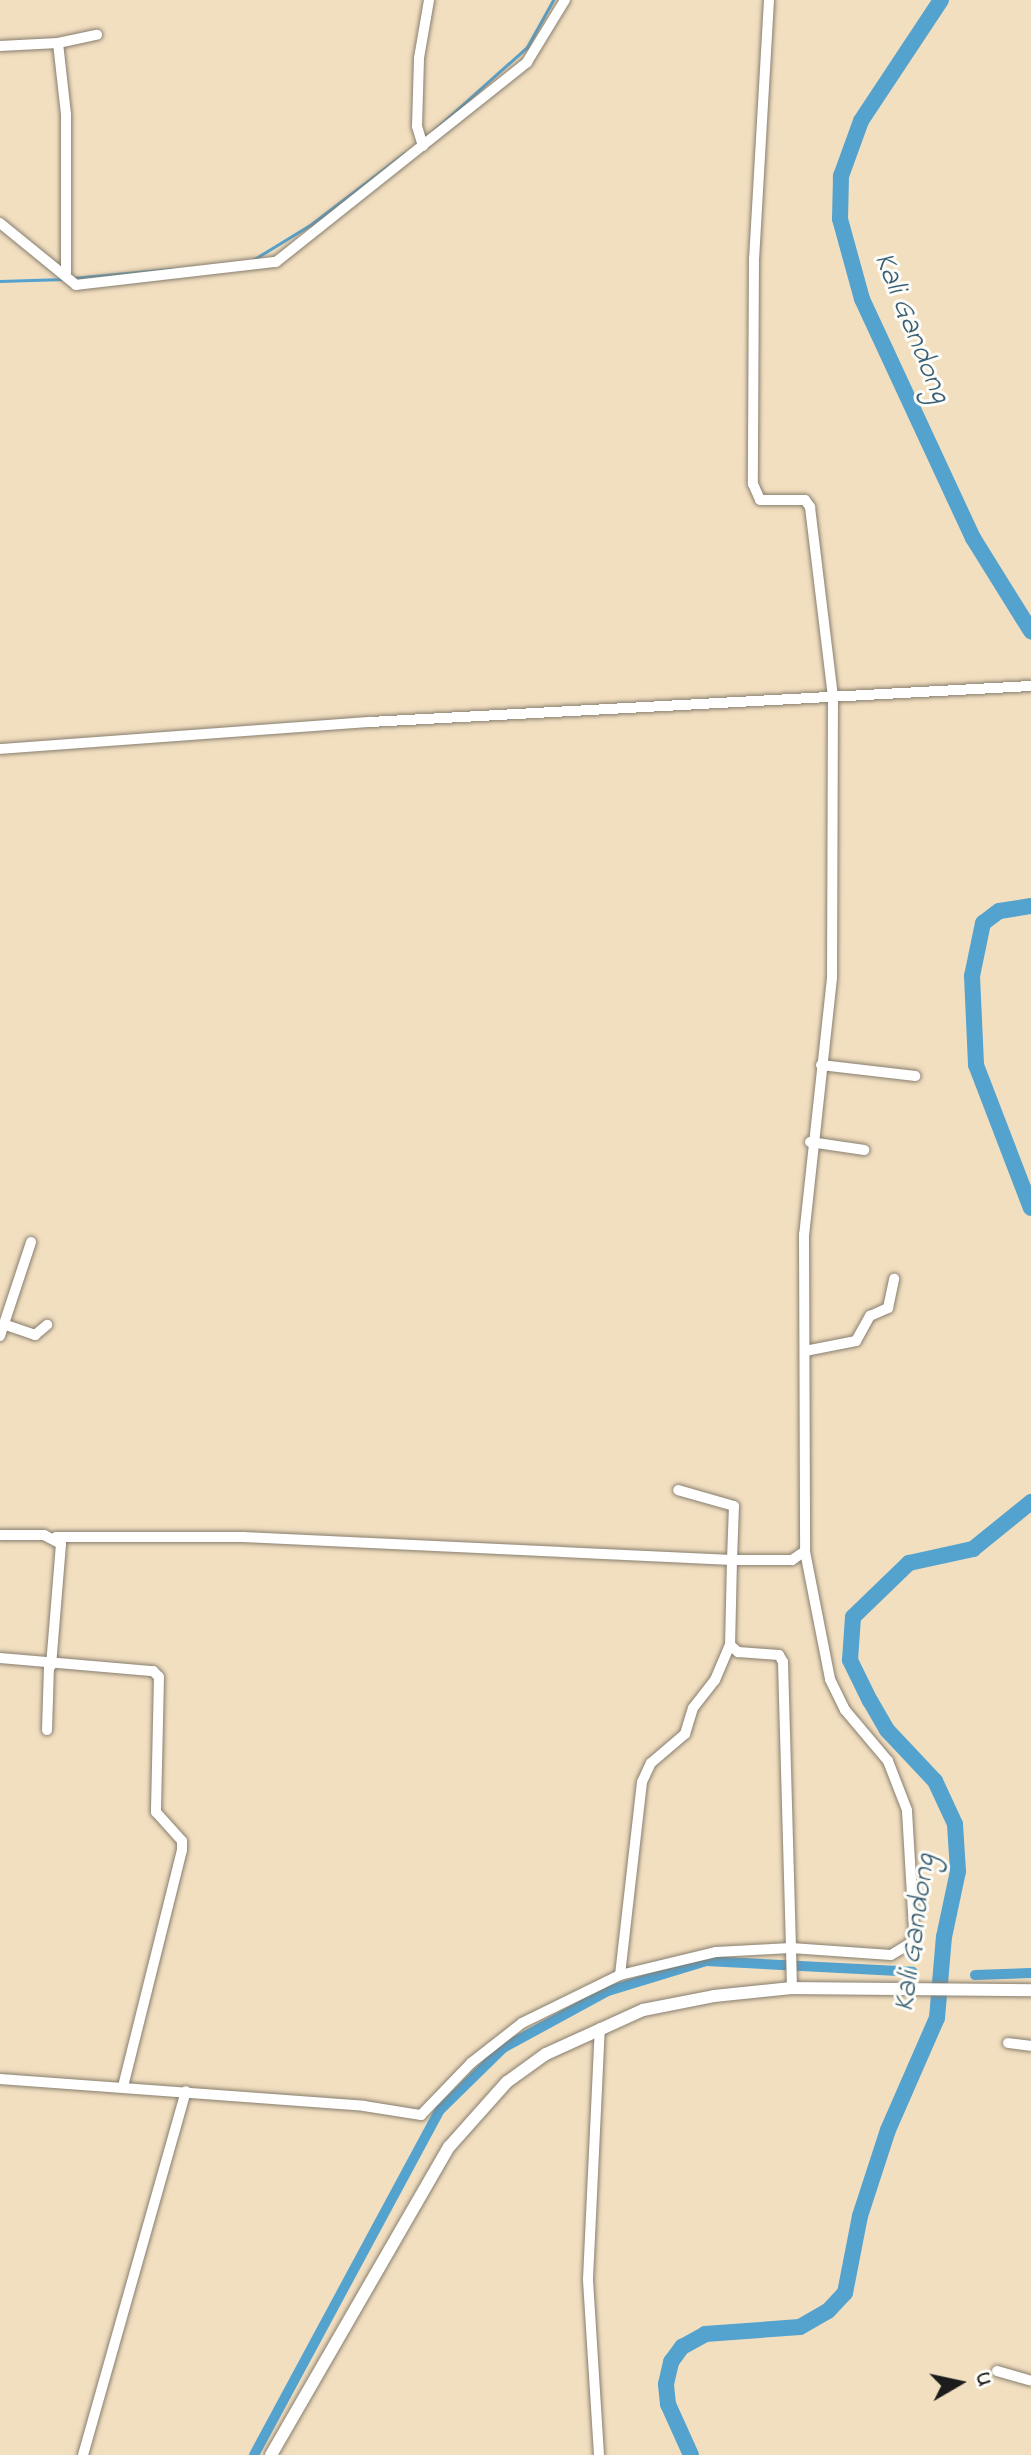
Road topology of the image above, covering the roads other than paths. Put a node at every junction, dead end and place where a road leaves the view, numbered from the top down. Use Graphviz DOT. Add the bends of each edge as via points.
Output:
graph roads {
  1 [pos="429,0"];
  2 [pos="565,0"];
  3 [pos="769,0"];
  4 [pos="97,35"];
  5 [pos="58,43"];
  6 [pos="0,46"];
  7 [pos="421,142"];
  8 [pos="0,223"];
  9 [pos="68,277"];
  10 [pos="1031,686"];
  11 [pos="833,697"];
  12 [pos="0,749"];
  13 [pos="821,1065"];
  14 [pos="915,1076"];
  15 [pos="810,1142"];
  16 [pos="864,1150"];
  17 [pos="31,1242"];
  18 [pos="894,1279"];
  19 [pos="6,1325"];
  20 [pos="47,1325"];
  21 [pos="0,1336"];
  22 [pos="805,1351"];
  23 [pos="678,1490"];
  24 [pos="0,1535"];
  25 [pos="56,1537"];
  26 [pos="805,1551"];
  27 [pos="732,1560"];
  28 [pos="730,1645"];
  29 [pos="0,1658"];
  30 [pos="50,1666"];
  31 [pos="47,1730"];
  32 [pos="791,1953"];
  33 [pos="620,1975"];
  34 [pos="792,1984"];
  35 [pos="1031,1990"];
  36 [pos="600,2028"];
  37 [pos="1008,2043"];
  38 [pos="1031,2046"];
  39 [pos="0,2079"];
  40 [pos="123,2086"];
  41 [pos="186,2091"];
  42 [pos="997,2371"];
  43 [pos="1031,2381"];
  44 [pos="83,2455"];
  45 [pos="271,2455"];
  46 [pos="599,2455"];
  1 -- 7 [label="street" via="419,58"];
  2 -- 7 [label="street" via="527,62"];
  3 -- 11 [label="street" via="754,258 753,484 760,500 805,500 810,507"];
  4 -- 5 [label="street"];
  5 -- 6 [label="street"];
  5 -- 9 [label="street" via="67,144"];
  7 -- 9 [label="street" via="276,262"];
  8 -- 9 [label="street"];
  10 -- 11 [label="street"];
  11 -- 12 [label="street"];
  11 -- 13 [label="street" via="832,978"];
  13 -- 14 [label="street"];
  13 -- 15 [label="street"];
  15 -- 16 [label="street"];
  15 -- 22 [label="street"];
  17 -- 19 [label="street"];
  18 -- 22 [label="street" via="888,1308 870,1316 856,1341"];
  19 -- 20 [label="street" via="35,1335"];
  19 -- 21 [label="street"];
  22 -- 26 [label="street"];
  23 -- 27 [label="street" via="734,1506"];
  24 -- 25 [label="street"];
  25 -- 27 [label="street" via="243,1537"];
  25 -- 30 [label="street" via="61,1548"];
  26 -- 27 [label="street" via="792,1560"];
  26 -- 32 [label="street" via="830,1679 845,1710 888,1761 904,1796 913,1848 914,1929 911,1943 891,1955"];
  27 -- 28 [label="street"];
  28 -- 32 [label="street" via="738,1652 779,1655 783,1662"];
  28 -- 33 [label="street" via="715,1680 693,1708 685,1734 646,1771"];
  29 -- 30 [label="street"];
  30 -- 31 [label="street"];
  30 -- 40 [label="street" via="153,1671 160,1682 156,1812 182,1841 182,1850"];
  32 -- 33 [label="street" via="716,1952"];
  32 -- 34 [label="street"];
  33 -- 41 [label="street" via="522,2023 471,2063 425,2114"];
  34 -- 35 [label="street" via="925,1993"];
  34 -- 36 [label="street" via="643,2010"];
  36 -- 45 [label="street" via="546,2054 507,2082 449,2147"];
  36 -- 46 [label="street" via="588,2279"];
  37 -- 38 [label="street"];
  39 -- 40 [label="street"];
  40 -- 41 [label="street"];
  41 -- 44 [label="street"];
  42 -- 43 [label="street"];
}
